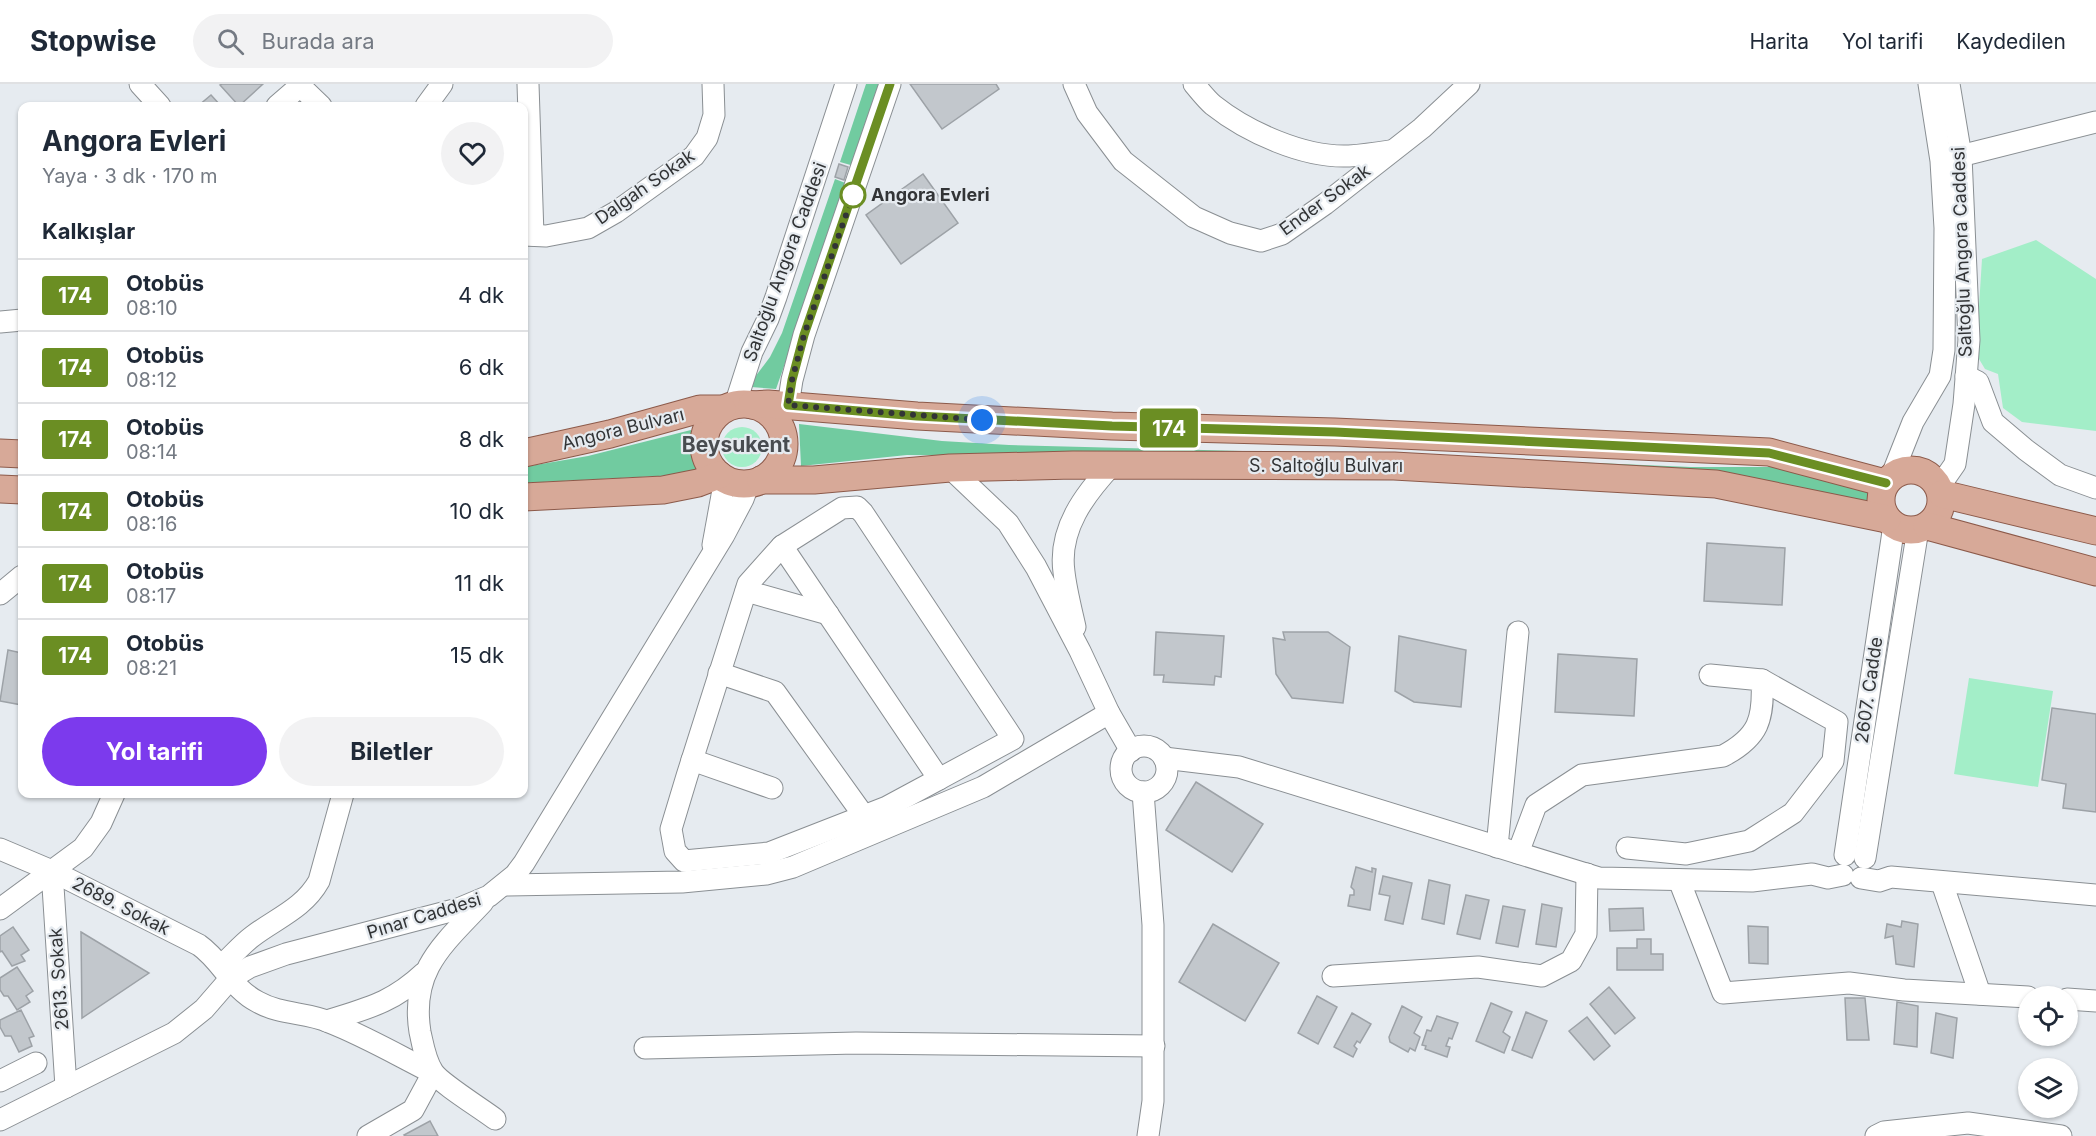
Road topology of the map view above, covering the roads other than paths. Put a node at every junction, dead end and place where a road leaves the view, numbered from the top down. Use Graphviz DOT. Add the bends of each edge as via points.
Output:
graph roads {
  1 [pos="140,84"];
  2 [pos="442,84"];
  3 [pos="528,84"];
  4 [pos="713,84"];
  5 [pos="846,84"];
  6 [pos="890,84"];
  7 [pos="1074,84"];
  8 [pos="1194,84"];
  9 [pos="1469,84"];
  10 [pos="1929,84"];
  11 [pos="1949,84"];
  12 [pos="299,85"];
  13 [pos="156,102"];
  14 [pos="281,102"];
  15 [pos="317,102"];
  16 [pos="429,102"];
  17 [pos="2096,122"];
  18 [pos="1390,151"];
  19 [pos="1951,158"];
  20 [pos="528,235"];
  21 [pos="18,320"];
  22 [pos="0,322"];
  23 [pos="1966,376"];
  24 [pos="788,405"];
  25 [pos="736,406"];
  26 [pos="528,452"];
  27 [pos="0,453"];
  28 [pos="18,454"];
  29 [pos="1112,465"];
  30 [pos="950,468"];
  31 [pos="738,479"];
  32 [pos="1889,479"];
  33 [pos="2096,488"];
  34 [pos="0,489"];
  35 [pos="18,490"];
  36 [pos="1941,490"];
  37 [pos="528,497"];
  38 [pos="1907,525"];
  39 [pos="2096,531"];
  40 [pos="782,546"];
  41 [pos="2096,572"];
  42 [pos="18,579"];
  43 [pos="746,591"];
  44 [pos="0,594"];
  45 [pos="828,614"];
  46 [pos="1518,632"];
  47 [pos="1080,651"];
  48 [pos="1875,656"];
  49 [pos="1897,659"];
  50 [pos="719,673"];
  51 [pos="1710,675"];
  52 [pos="1762,680"];
  53 [pos="1109,713"];
  54 [pos="1131,751"];
  55 [pos="1164,758"];
  56 [pos="692,760"];
  57 [pos="939,779"];
  58 [pos="772,788"];
  59 [pos="1143,792"];
  60 [pos="112,798"];
  61 [pos="342,798"];
  62 [pos="864,816"];
  63 [pos="1497,847"];
  64 [pos="1627,848"];
  65 [pos="0,849"];
  66 [pos="1518,853"];
  67 [pos="1854,866"];
  68 [pos="52,871"];
  69 [pos="683,872"];
  70 [pos="1587,874"];
  71 [pos="1679,879"];
  72 [pos="1942,883"];
  73 [pos="497,890"];
  74 [pos="2096,895"];
  75 [pos="0,909"];
  76 [pos="226,972"];
  77 [pos="424,972"];
  78 [pos="1333,976"];
  79 [pos="1980,994"];
  80 [pos="2018,996"];
  81 [pos="2078,1000"];
  82 [pos="2096,1001"];
  83 [pos="327,1021"];
  84 [pos="1154,1046"];
  85 [pos="645,1048"];
  86 [pos="36,1063"];
  87 [pos="433,1073"];
  88 [pos="0,1081"];
  89 [pos="66,1087"];
  90 [pos="495,1119"];
  91 [pos="0,1120"];
  92 [pos="369,1136"];
  93 [pos="1148,1136"];
  94 [pos="1876,1136"];
  95 [pos="2061,1136"];
  1 -- 13 [label="street"];
  2 -- 16 [label="street"];
  3 -- 20 [label="street"];
  4 -- 20 [label="street, Dalgah Sokak" via="714,114 707,138 694,156 588,228 546,236"];
  5 -- 25 [label="street, Saltoğlu Angora Caddesi"];
  6 -- 24 [label="street" via="804,335"];
  7 -- 18 [label="street, Ender Sokak" via="1087,113 1123,161 1194,217 1261,241 1282,234 1325,204"];
  8 -- 18 [label="street" via="1211,104 1248,129 1279,142 1347,156"];
  9 -- 18 [label="street, Ender Sokak" via="1422,128"];
  10 -- 19 [label="street, Saltoğlu Angora Caddesi"];
  11 -- 19 [label="street, Saltoğlu Angora Caddesi"];
  12 -- 14 [label="street"];
  12 -- 15 [label="street"];
  17 -- 19 [label="street"];
  19 -- 23 [label="street, Saltoğlu Angora Caddesi" via="1969,340"];
  19 -- 32 [label="street, Saltoğlu Angora Caddesi" via="1942,365"];
  21 -- 22 [label="street"];
  23 -- 33 [label="street" via="1978,382 1993,422 2060,475"];
  23 -- 36 [label="street, Saltoğlu Angora Caddesi" via="1954,464"];
  24 -- 25 [label="main road, S. Saltoğlu Bulvarı"];
  24 -- 32 [label="main road, S. Saltoğlu Bulvarı" via="1112,426 1381,434 1769,453"];
  25 -- 26 [label="main road, Angora Bulvarı" via="700,409"];
  25 -- 31 [label="main road" via="708,424 703,442 707,461"];
  25 -- 31 [label="main road" via="763,408 781,428 784,441 779,462 771,473"];
  27 -- 28 [label="main road"];
  29 -- 30 [label="main road, S. Saltoğlu Bulvarı"];
  29 -- 38 [label="main road, S. Saltoğlu Bulvarı" via="1395,466 1716,484"];
  29 -- 47 [label="street" via="1075,513 1065,540 1063,570"];
  30 -- 31 [label="main road, S. Saltoğlu Bulvarı" via="814,480"];
  30 -- 47 [label="street" via="1008,523"];
  31 -- 37 [label="main road" via="663,490"];
  31 -- 73 [label="street, Pınar Caddesi" via="734,517 524,863"];
  32 -- 36 [label="main road, S. Saltoğlu Bulvarı" via="1901,471 1921,471"];
  32 -- 38 [label="main road" via="1880,501"];
  34 -- 35 [label="main road"];
  36 -- 38 [label="main road" via="1940,512"];
  36 -- 39 [label="main road, S. Saltoğlu Bulvarı"];
  38 -- 41 [label="main road, S. Saltoğlu Bulvarı"];
  38 -- 48 [label="street, 2607. Cadde"];
  38 -- 49 [label="street, 2607. Cadde"];
  40 -- 43 [label="street"];
  40 -- 45 [label="street"];
  40 -- 57 [label="street" via="842,508 857,507 864,513 1013,739"];
  42 -- 44 [label="street"];
  43 -- 45 [label="street"];
  43 -- 50 [label="street"];
  45 -- 57 [label="street"];
  46 -- 63 [label="street"];
  47 -- 53 [label="street"];
  48 -- 49 [label="street"];
  48 -- 67 [label="street, 2607. Cadde"];
  49 -- 67 [label="street, 2607. Cadde"];
  50 -- 56 [label="street"];
  50 -- 62 [label="street" via="775,692"];
  51 -- 52 [label="street"];
  52 -- 64 [label="street" via="1837,722 1833,760 1793,813 1739,844 1686,854"];
  52 -- 66 [label="street" via="1760,720 1743,746 1723,756 1582,775 1536,805"];
  53 -- 54 [label="street"];
  53 -- 69 [label="street" via="983,788 821,856 766,874"];
  54 -- 55 [label="street" via="1145,747"];
  54 -- 59 [label="street" via="1122,764 1124,780"];
  55 -- 59 [label="street" via="1167,771 1162,784"];
  55 -- 63 [label="street" via="1239,766"];
  56 -- 58 [label="street"];
  56 -- 69 [label="street" via="671,829"];
  57 -- 62 [label="street"];
  59 -- 84 [label="street" via="1153,925"];
  60 -- 68 [label="street" via="83,848"];
  61 -- 76 [label="street" via="314,890 297,907 251,937"];
  62 -- 69 [label="street" via="770,853"];
  63 -- 66 [label="street"];
  65 -- 68 [label="street, 2689. Sokak"];
  66 -- 70 [label="street"];
  67 -- 71 [label="street" via="1826,863 1812,874 1752,881"];
  67 -- 72 [label="street" via="1879,869 1891,877"];
  68 -- 75 [label="street"];
  68 -- 76 [label="street, 2689. Sokak" via="199,945"];
  68 -- 89 [label="street, 2613. Sokak"];
  69 -- 73 [label="street"];
  70 -- 71 [label="street" via="1599,878"];
  70 -- 78 [label="street" via="1586,934 1571,961 1542,976 1478,966"];
  71 -- 79 [label="street" via="1723,993 1849,983"];
  72 -- 74 [label="street"];
  72 -- 79 [label="street"];
  73 -- 76 [label="street, Pınar Caddesi" via="458,909"];
  73 -- 77 [label="street" via="441,947"];
  76 -- 83 [label="street, 2689. Sokak" via="258,1002 284,1013"];
  76 -- 89 [label="street, Pınar Caddesi" via="204,1009 174,1033"];
  77 -- 83 [label="street" via="406,990 379,1005"];
  77 -- 87 [label="street" via="418,994 418,1021"];
  79 -- 80 [label="street"];
  81 -- 82 [label="street"];
  83 -- 87 [label="street"];
  84 -- 85 [label="street" via="856,1043"];
  84 -- 93 [label="street"];
  86 -- 88 [label="street"];
  87 -- 90 [label="street"];
  87 -- 92 [label="street" via="413,1110"];
  89 -- 91 [label="street, Pınar Caddesi"];
  94 -- 95 [label="street" via="1968,1123"];
}
